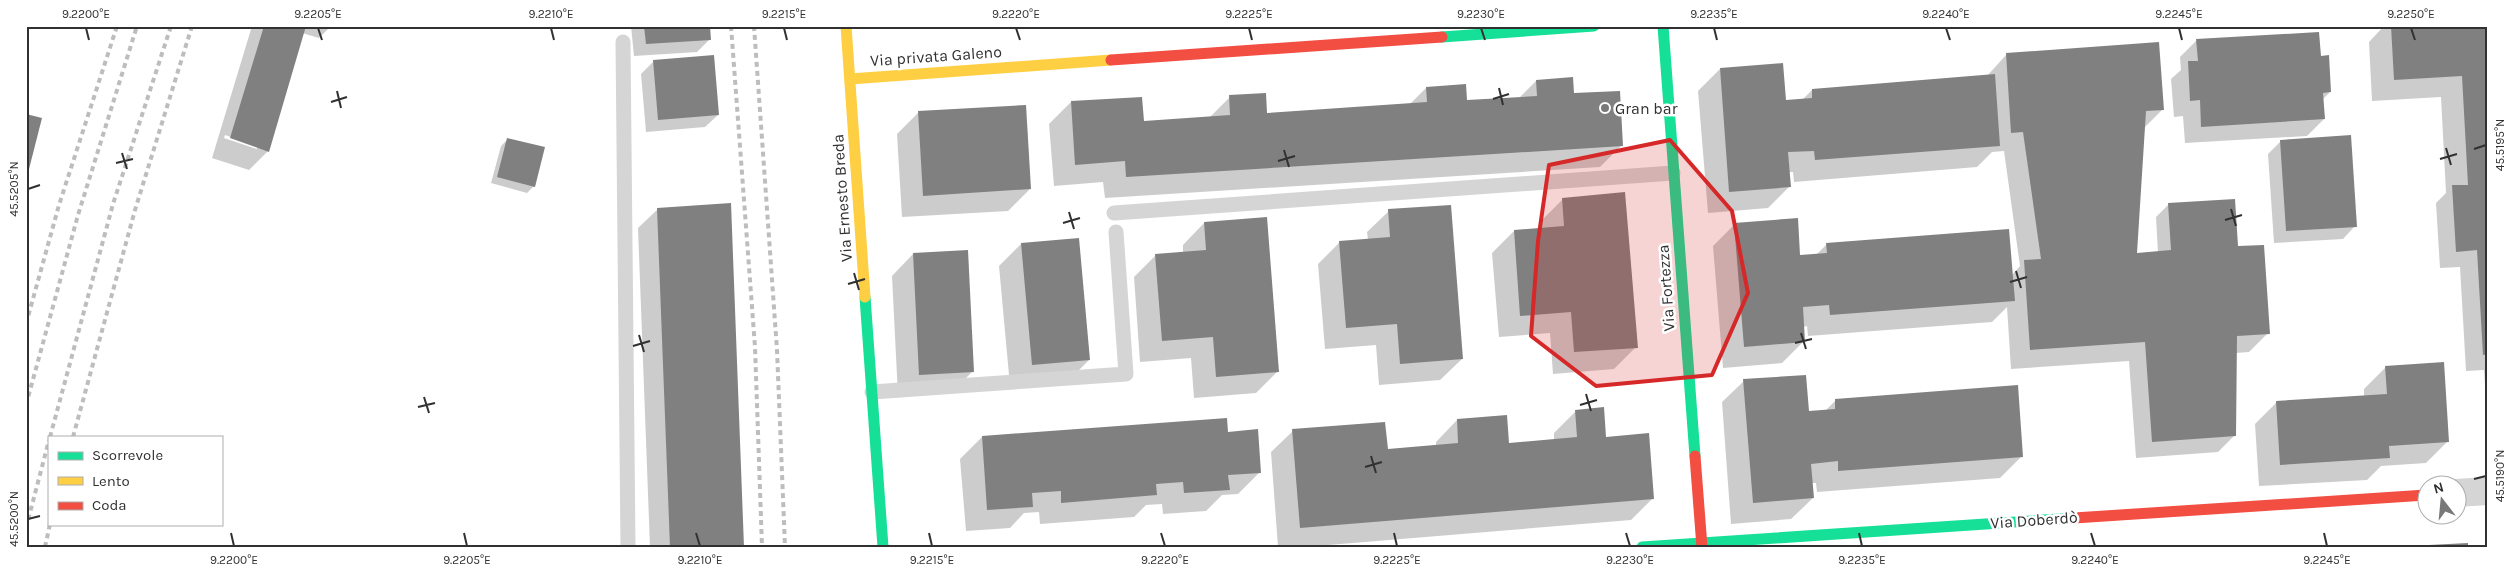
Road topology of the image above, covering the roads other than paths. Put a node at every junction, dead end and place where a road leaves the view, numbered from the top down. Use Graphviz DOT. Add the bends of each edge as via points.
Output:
graph roads {
  1 [pos="846,26"];
  2 [pos="1594,26"];
  3 [pos="1663,26"];
  4 [pos="623,42"];
  5 [pos="850,78"];
  6 [pos="1673,172"];
  7 [pos="1114,213"];
  8 [pos="1116,232"];
  9 [pos="872,392"];
  10 [pos="2488,491"];
  11 [pos="2466,492"];
  12 [pos="2416,496"];
  13 [pos="1701,544"];
  14 [pos="628,547"];
  15 [pos="883,547"];
  16 [pos="1642,547"];
  1 -- 5 [label="street, Via Ernesto Breda"];
  2 -- 5 [label="street, Via privata Galeno"];
  3 -- 6 [label="street, Via Fortezza"];
  4 -- 14 [label="lane"];
  5 -- 9 [label="street, Via Ernesto Breda"];
  6 -- 7 [label="lane"];
  6 -- 13 [label="street, Via Fortezza"];
  8 -- 9 [label="lane" via="1126,374"];
  9 -- 15 [label="street, Via Ernesto Breda"];
  10 -- 11 [label="street"];
  12 -- 13 [label="street, Via Doberdò"];
  13 -- 16 [label="street, Via Doberdò"];
}
